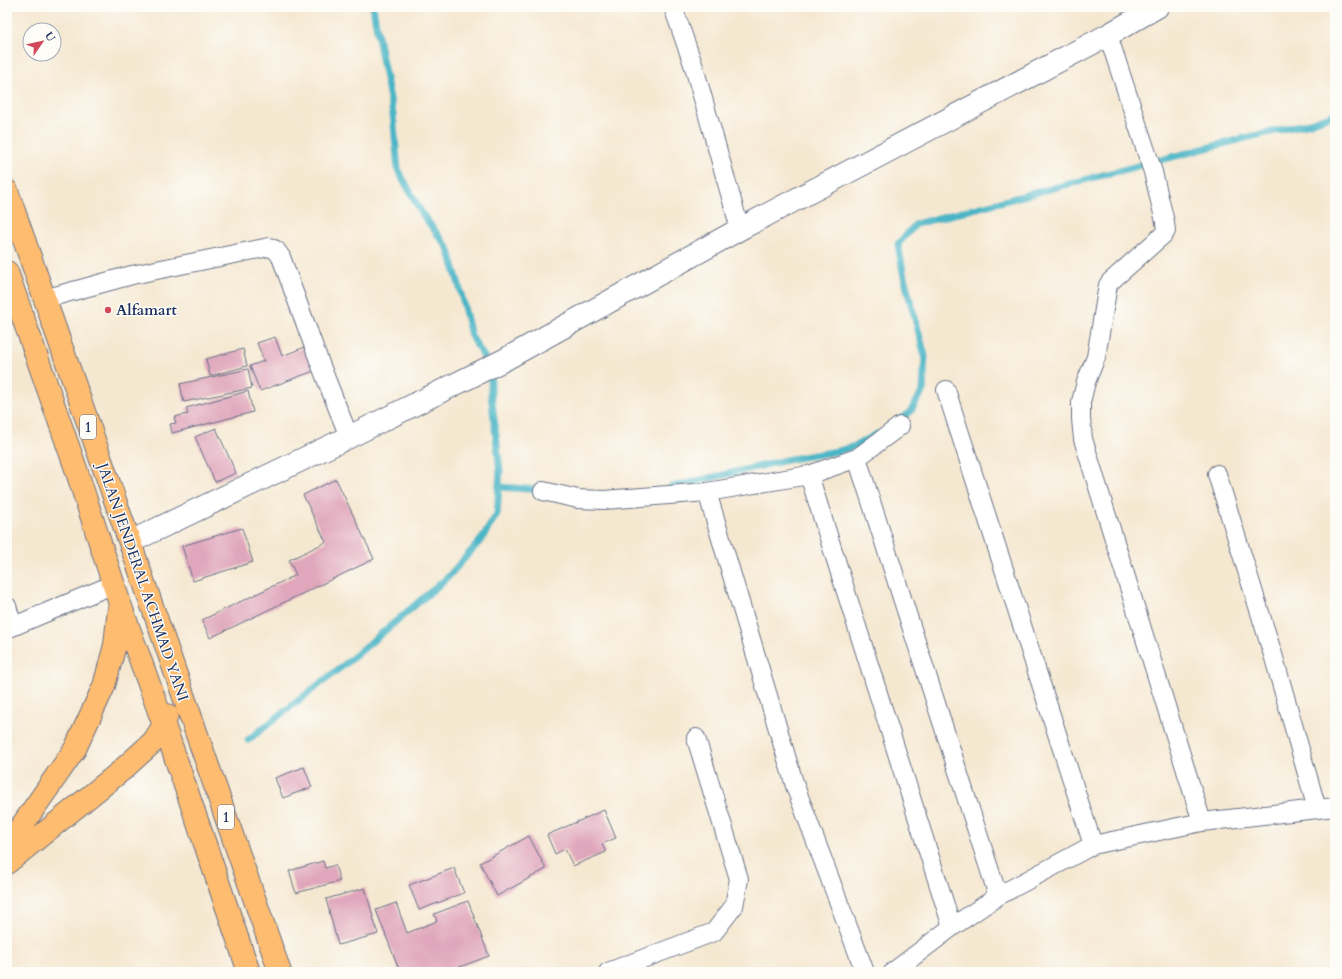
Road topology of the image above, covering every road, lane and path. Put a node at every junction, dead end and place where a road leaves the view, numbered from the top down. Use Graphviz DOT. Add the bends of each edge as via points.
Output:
graph roads {
  1 [pos="673,7"];
  2 [pos="1157,7"];
  3 [pos="1108,35"];
  4 [pos="7,191"];
  5 [pos="740,229"];
  6 [pos="7,272"];
  7 [pos="44,299"];
  8 [pos="946,390"];
  9 [pos="900,426"];
  10 [pos="349,437"];
  11 [pos="856,458"];
  12 [pos="1216,474"];
  13 [pos="809,475"];
  14 [pos="543,491"];
  15 [pos="707,492"];
  16 [pos="130,542"];
  17 [pos="117,594"];
  18 [pos="7,606"];
  19 [pos="10,627"];
  20 [pos="172,662"];
  21 [pos="164,725"];
  22 [pos="696,738"];
  23 [pos="1335,807"];
  24 [pos="1317,809"];
  25 [pos="1202,822"];
  26 [pos="1093,845"];
  27 [pos="7,847"];
  28 [pos="7,862"];
  29 [pos="998,896"];
  30 [pos="952,927"];
  31 [pos="249,972"];
  32 [pos="280,972"];
  33 [pos="608,972"];
  34 [pos="865,972"];
  35 [pos="893,972"];
  1 -- 5 [label="street" via="694,66"];
  2 -- 3 [label="street"];
  3 -- 5 [label="street"];
  3 -- 25 [label="street" via="1153,172 1166,230 1108,285 1096,357 1086,382 1082,402 1083,439"];
  4 -- 7 [label="highway, JALAN JENDERAL ACHMAD YANI / 1"];
  5 -- 10 [label="street" via="504,360"];
  6 -- 17 [label="highway, JALAN JENDERAL ACHMAD YANI / 1"];
  7 -- 10 [label="street" via="132,275 269,247 276,250 281,257"];
  7 -- 16 [label="highway, JALAN JENDERAL ACHMAD YANI / 1"];
  8 -- 26 [label="street"];
  9 -- 11 [label="street"];
  10 -- 16 [label="street"];
  11 -- 13 [label="street"];
  11 -- 29 [label="street"];
  12 -- 24 [label="street" via="1274,658"];
  13 -- 15 [label="street"];
  13 -- 30 [label="street"];
  14 -- 15 [label="street" via="578,499 604,500"];
  15 -- 34 [label="street" via="795,786"];
  16 -- 20 [label="highway, JALAN JENDERAL ACHMAD YANI / 1"];
  17 -- 19 [label="street"];
  17 -- 21 [label="highway, JALAN JENDERAL ACHMAD YANI / 1"];
  17 -- 27 [label="highway" via="115,644 104,686 75,749"];
  18 -- 19 [label="street"];
  20 -- 21 [label="highway" via="171,699"];
  20 -- 32 [label="highway, JALAN JENDERAL ACHMAD YANI / 1"];
  21 -- 28 [label="highway" via="153,742 121,771"];
  21 -- 31 [label="highway, JALAN JENDERAL ACHMAD YANI / 1"];
  22 -- 33 [label="street" via="738,879 734,906 714,932"];
  23 -- 24 [label="street"];
  24 -- 25 [label="street"];
  25 -- 26 [label="street"];
  26 -- 29 [label="street"];
  29 -- 30 [label="street"];
  30 -- 35 [label="street"];
}
